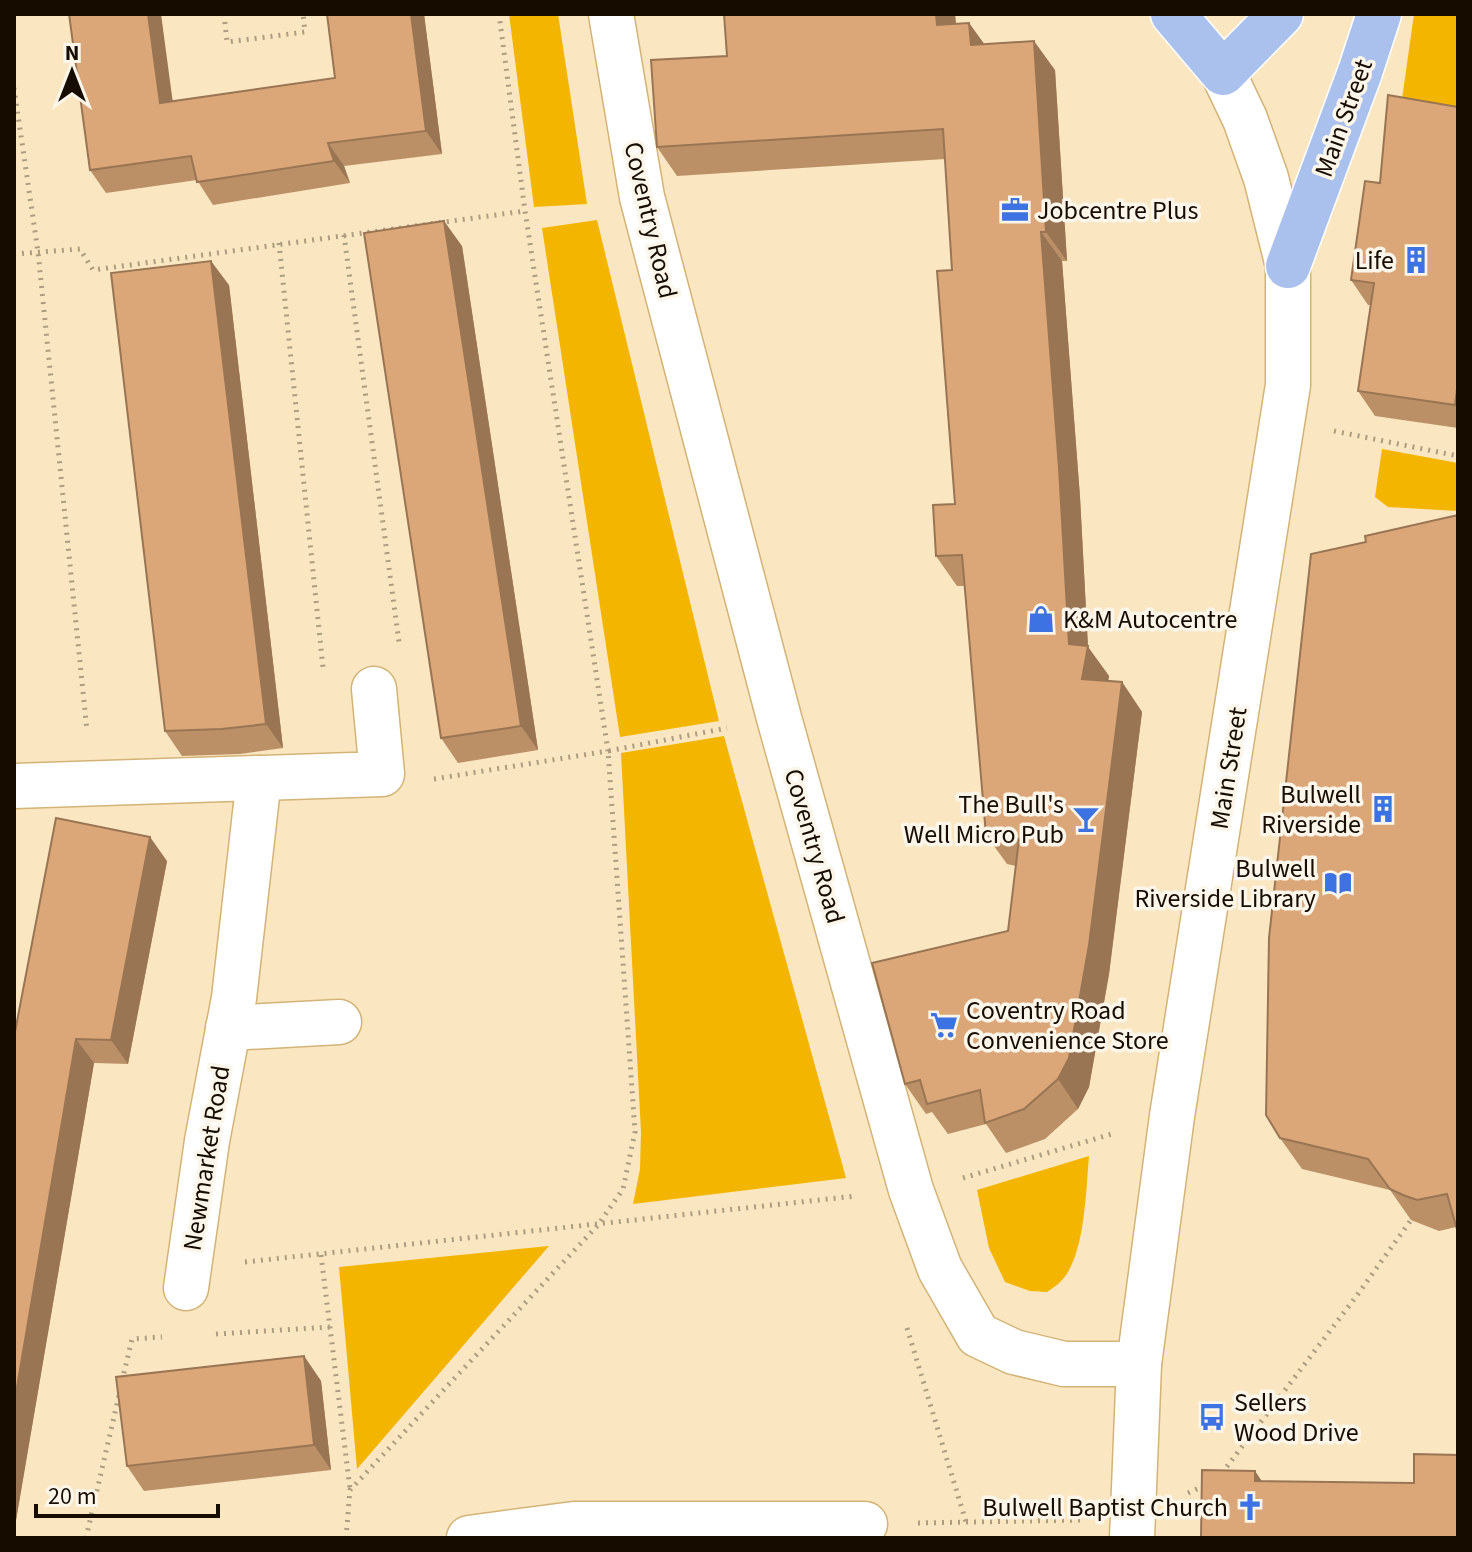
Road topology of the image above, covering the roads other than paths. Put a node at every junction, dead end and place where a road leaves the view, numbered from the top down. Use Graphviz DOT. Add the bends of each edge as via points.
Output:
graph roads {
  1 [pos="611,14"];
  2 [pos="1173,14"];
  3 [pos="1281,14"];
  4 [pos="1379,14"];
  5 [pos="1223,73"];
  6 [pos="1288,266"];
  7 [pos="388,673"];
  8 [pos="259,778"];
  9 [pos="14,786"];
  10 [pos="339,1022"];
  11 [pos="228,1028"];
  12 [pos="187,1278"];
  13 [pos="1139,1364"];
  14 [pos="865,1524"];
  15 [pos="1132,1529"];
  16 [pos="728,1531"];
  17 [pos="469,1538"];
  1 -- 13 [label="street, Coventry Road" via="642,197 779,718 911,1190 940,1269 978,1335 1014,1352 1064,1364"];
  2 -- 5 [label="main road"];
  3 -- 5 [label="main road"];
  4 -- 6 [label="main road, Main Street"];
  5 -- 6 [label="street, Main Street" via="1266,178"];
  6 -- 13 [label="street, Main Street" via="1288,385 1172,1116"];
  7 -- 8 [label="street" via="382,774"];
  8 -- 9 [label="street"];
  8 -- 11 [label="street, Newmarket Road"];
  10 -- 11 [label="street, Newmarket Road"];
  11 -- 12 [label="street, Newmarket Road"];
  13 -- 15 [label="street"];
  14 -- 16 [label="street"];
  16 -- 17 [label="street" via="574,1524"];
}
